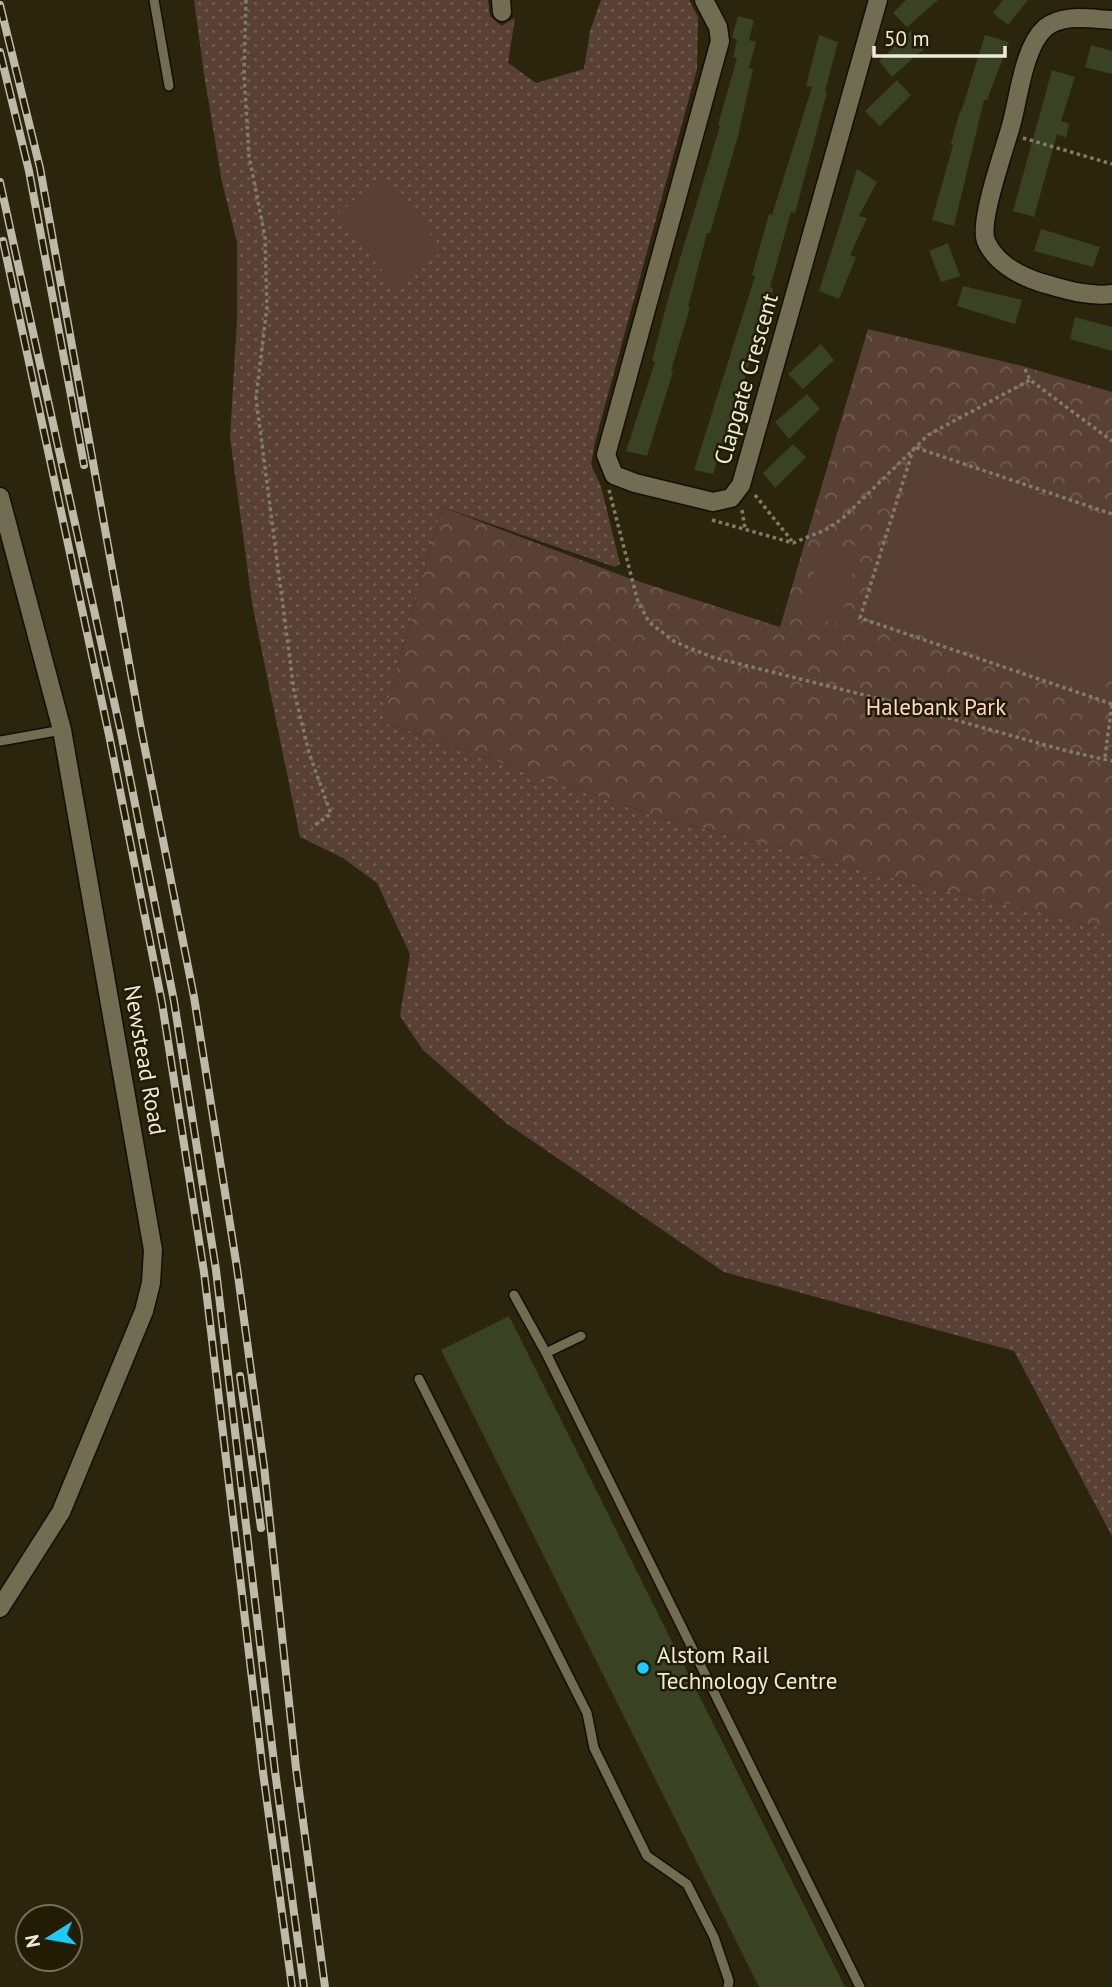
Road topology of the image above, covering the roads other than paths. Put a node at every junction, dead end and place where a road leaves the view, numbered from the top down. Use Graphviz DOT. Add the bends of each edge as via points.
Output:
graph roads {
  1 [pos="154,0"];
  2 [pos="704,0"];
  3 [pos="878,0"];
  4 [pos="1112,20"];
  5 [pos="169,86"];
  6 [pos="1112,294"];
  7 [pos="0,497"];
  8 [pos="62,730"];
  9 [pos="0,741"];
  10 [pos="514,1295"];
  11 [pos="582,1336"];
  12 [pos="546,1353"];
  13 [pos="419,1379"];
  14 [pos="0,1608"];
  15 [pos="728,1987"];
  16 [pos="860,1987"];
  1 -- 5 [label="lane"];
  2 -- 3 [label="street, Clapgate Crescent" via="720,41 606,455 614,475 713,502 731,498 741,485"];
  4 -- 6 [label="street" via="1069,18 1046,27 1032,44 988,202 985,239 1001,263 1033,280 1073,292"];
  7 -- 8 [label="street, Newstead Road"];
  8 -- 9 [label="lane"];
  8 -- 14 [label="street, Newstead Road" via="151,1235 152,1275 145,1311 61,1512"];
  10 -- 12 [label="lane"];
  11 -- 12 [label="lane"];
  12 -- 16 [label="lane"];
  13 -- 15 [label="lane" via="587,1713 594,1748 647,1856 687,1884 714,1937"];
}
